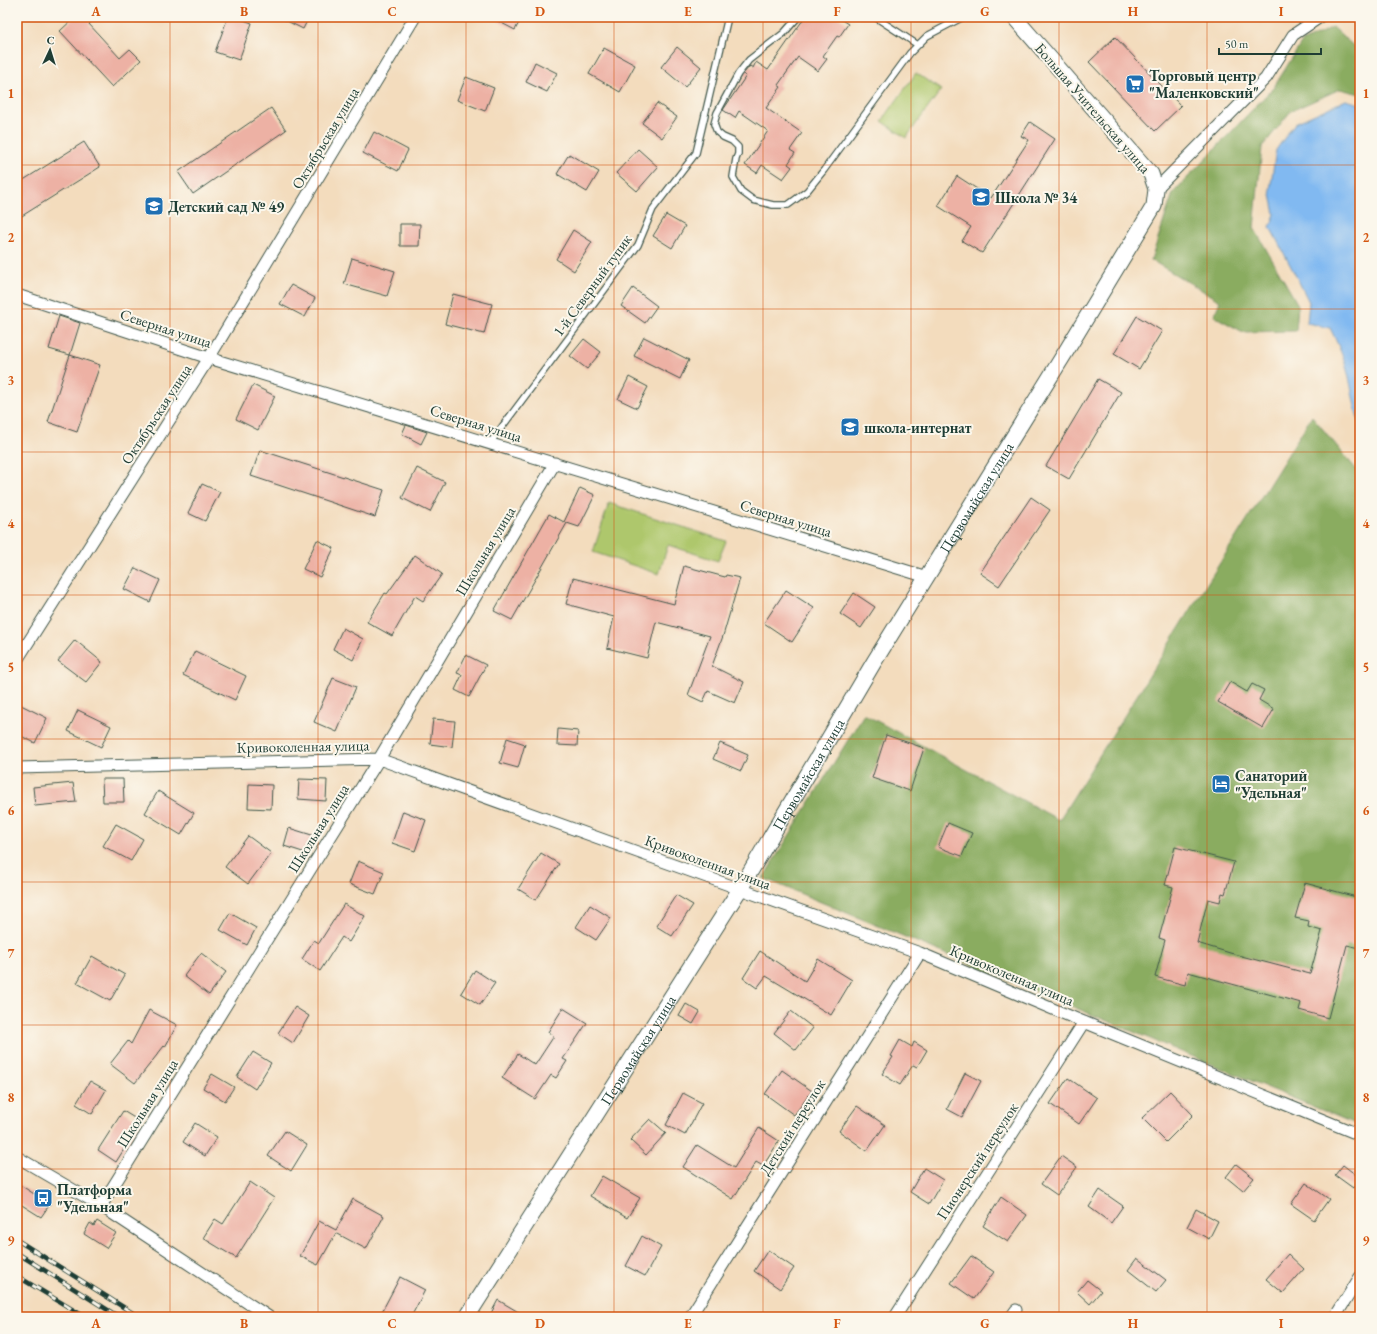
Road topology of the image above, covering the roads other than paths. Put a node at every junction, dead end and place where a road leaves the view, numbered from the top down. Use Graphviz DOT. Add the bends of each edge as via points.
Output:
graph roads {
  1 [pos="415,17"];
  2 [pos="728,17"];
  3 [pos="798,17"];
  4 [pos="875,17"];
  5 [pos="963,17"];
  6 [pos="1014,17"];
  7 [pos="1320,17"];
  8 [pos="918,45"];
  9 [pos="1156,189"];
  10 [pos="1143,227"];
  11 [pos="17,295"];
  12 [pos="209,358"];
  13 [pos="490,443"];
  14 [pos="555,463"];
  15 [pos="927,577"];
  16 [pos="17,660"];
  17 [pos="379,759"];
  18 [pos="17,768"];
  19 [pos="740,889"];
  20 [pos="920,953"];
  21 [pos="1084,1022"];
  22 [pos="1360,1135"];
  23 [pos="17,1157"];
  24 [pos="101,1206"];
  25 [pos="1360,1277"];
  26 [pos="1338,1316"];
  27 [pos="270,1317"];
  28 [pos="467,1317"];
  29 [pos="690,1317"];
  30 [pos="895,1317"];
  1 -- 12 [label="street, Октябрьская улица"];
  2 -- 13 [label="lane, 1-й Северный тупик" via="696,153 653,209 638,245"];
  3 -- 8 [label="lane" via="784,33 748,60 717,113 714,124 717,132 738,147 733,177 741,191 753,200 773,205 788,205 807,191"];
  4 -- 8 [label="lane"];
  5 -- 8 [label="lane" via="927,36"];
  6 -- 9 [label="main road, Большая Учительская улица" via="1151,174"];
  7 -- 9 [label="street" via="1293,35 1266,78"];
  9 -- 10 [label="main road, Большая Учительская улица" via="1154,206"];
  10 -- 15 [label="main road, Первомайская улица"];
  11 -- 12 [label="street, Северная улица"];
  12 -- 13 [label="street, Северная улица"];
  12 -- 16 [label="street, Октябрьская улица"];
  13 -- 14 [label="street, Северная улица"];
  14 -- 15 [label="street, Северная улица"];
  14 -- 17 [label="street, Школьная улица"];
  15 -- 19 [label="main road, Первомайская улица"];
  17 -- 18 [label="street, Кривоколенная улица"];
  17 -- 19 [label="street, Кривоколенная улица"];
  17 -- 24 [label="street, Школьная улица"];
  19 -- 20 [label="street, Кривоколенная улица"];
  19 -- 28 [label="main road, Первомайская улица"];
  20 -- 21 [label="street, Кривоколенная улица"];
  20 -- 29 [label="street, Детский переулок"];
  21 -- 22 [label="street, Кривоколенная улица"];
  21 -- 30 [label="street, Пионерский переулок"];
  23 -- 24 [label="street"];
  24 -- 27 [label="street"];
  25 -- 26 [label="street"];
}
